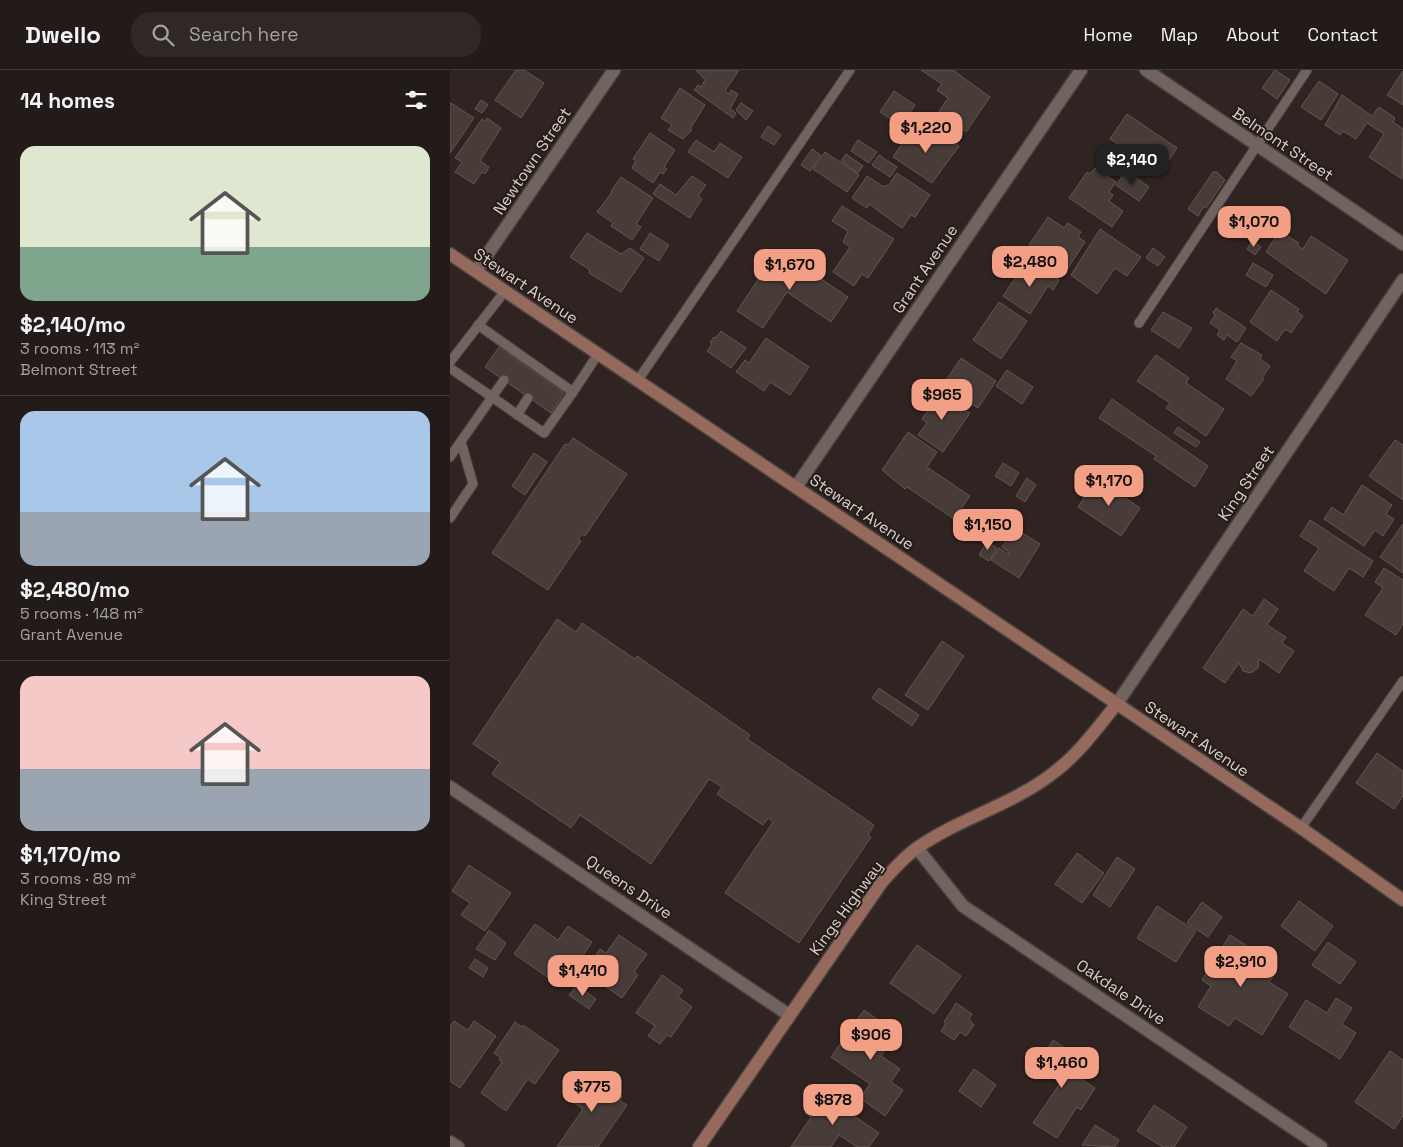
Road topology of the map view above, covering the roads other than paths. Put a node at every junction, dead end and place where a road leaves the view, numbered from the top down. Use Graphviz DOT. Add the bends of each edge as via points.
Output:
graph roads {
  1 [pos="614,70"];
  2 [pos="850,70"];
  3 [pos="1081,70"];
  4 [pos="1146,70"];
  5 [pos="1307,70"];
  6 [pos="1256,145"];
  7 [pos="1403,244"];
  8 [pos="450,254"];
  9 [pos="476,271"];
  10 [pos="1403,280"];
  11 [pos="505,291"];
  12 [pos="1139,323"];
  13 [pos="478,325"];
  14 [pos="598,354"];
  15 [pos="450,362"];
  16 [pos="450,368"];
  17 [pos="504,380"];
  18 [pos="638,380"];
  19 [pos="574,392"];
  20 [pos="492,397"];
  21 [pos="528,398"];
  22 [pos="517,416"];
  23 [pos="461,442"];
  24 [pos="450,457"];
  25 [pos="796,487"];
  26 [pos="450,518"];
  27 [pos="1403,682"];
  28 [pos="1116,705"];
  29 [pos="450,787"];
  30 [pos="1301,828"];
  31 [pos="917,848"];
  32 [pos="1403,900"];
  33 [pos="789,1015"];
  34 [pos="450,1142"];
  35 [pos="458,1147"];
  36 [pos="699,1147"];
  37 [pos="1321,1147"];
  1 -- 9 [label="street, Newtown Street"];
  2 -- 18 [label="lane"];
  3 -- 25 [label="street, Grant Avenue"];
  4 -- 6 [label="street, Belmont Street"];
  5 -- 6 [label="lane"];
  6 -- 7 [label="street, Belmont Street"];
  6 -- 12 [label="lane"];
  8 -- 9 [label="main road, Stewart Avenue"];
  9 -- 11 [label="main road, Stewart Avenue"];
  10 -- 28 [label="street, King Street"];
  11 -- 13 [label="lane"];
  11 -- 14 [label="main road, Stewart Avenue"];
  13 -- 15 [label="lane"];
  13 -- 19 [label="lane" via="519,358"];
  14 -- 18 [label="main road, Stewart Avenue"];
  14 -- 19 [label="lane"];
  16 -- 20 [label="lane"];
  17 -- 20 [label="lane"];
  18 -- 25 [label="main road, Stewart Avenue"];
  19 -- 22 [label="lane" via="544,433"];
  20 -- 22 [label="lane"];
  20 -- 23 [label="lane"];
  21 -- 22 [label="lane"];
  23 -- 24 [label="lane"];
  23 -- 26 [label="lane" via="473,484"];
  25 -- 28 [label="main road, Stewart Avenue"];
  27 -- 30 [label="lane"];
  28 -- 30 [label="main road, Stewart Avenue"];
  28 -- 31 [label="main road, Kings Highway" via="1057,770 1020,794"];
  29 -- 33 [label="street, Queens Drive"];
  30 -- 32 [label="main road, Stewart Avenue"];
  31 -- 33 [label="main road, Kings Highway" via="882,882"];
  31 -- 37 [label="street, Oakdale Drive" via="963,906"];
  33 -- 36 [label="main road, Kings Highway"];
  34 -- 35 [label="street"];
}
